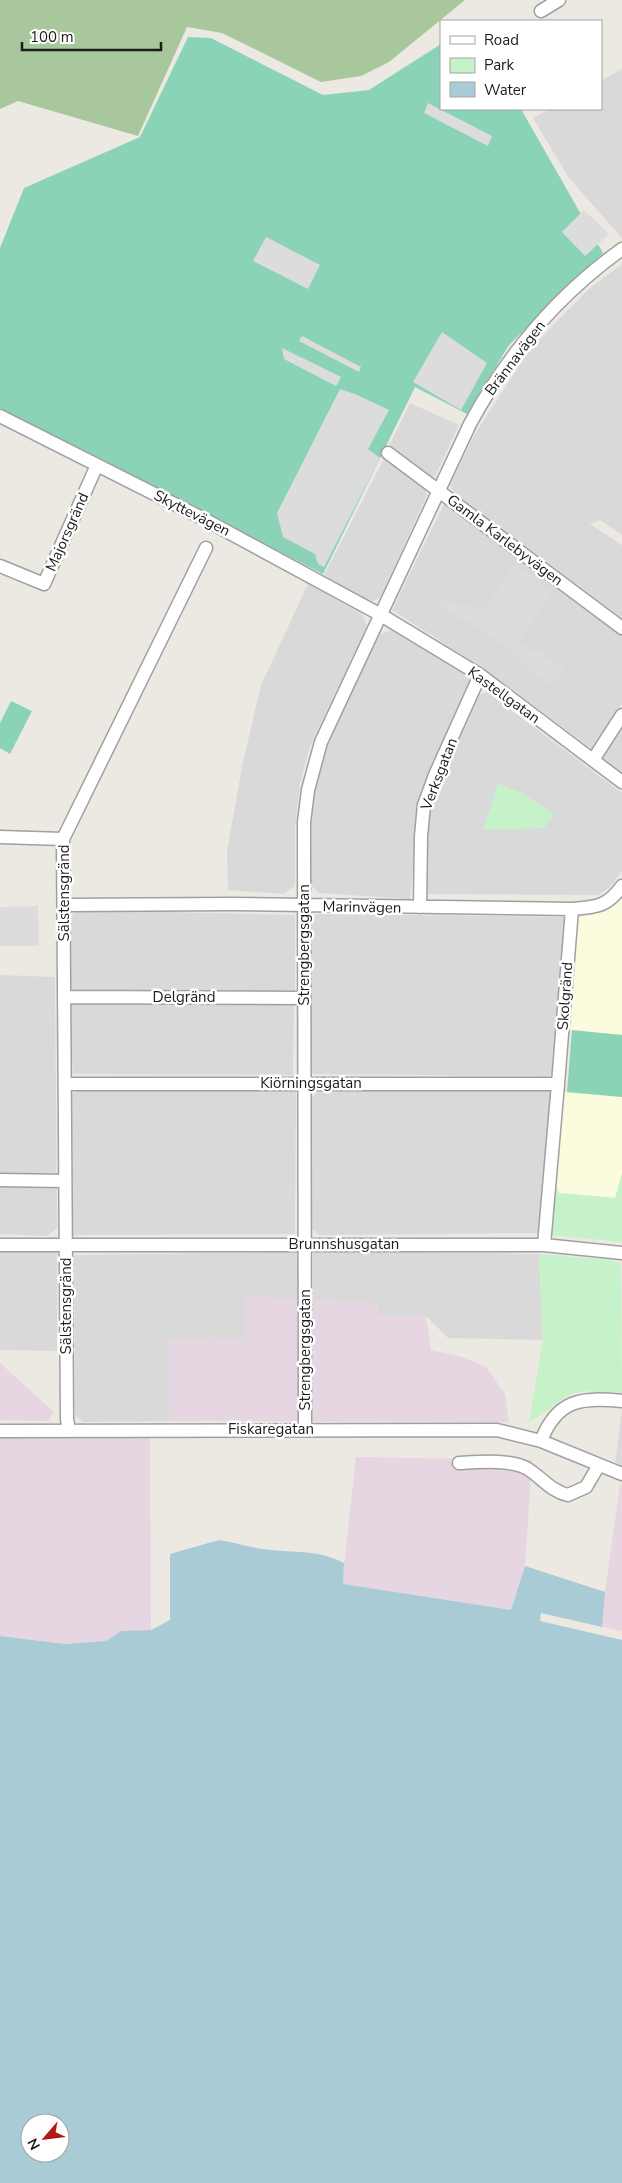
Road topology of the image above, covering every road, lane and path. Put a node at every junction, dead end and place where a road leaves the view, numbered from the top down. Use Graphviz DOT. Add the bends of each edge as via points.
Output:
graph roads {
  1 [pos="559,0"];
  2 [pos="541,12"];
  3 [pos="622,249"];
  4 [pos="0,416"];
  5 [pos="388,453"];
  6 [pos="97,465"];
  7 [pos="439,490"];
  8 [pos="206,548"];
  9 [pos="0,566"];
  10 [pos="381,615"];
  11 [pos="622,628"];
  12 [pos="480,675"];
  13 [pos="622,715"];
  14 [pos="593,760"];
  15 [pos="622,782"];
  16 [pos="0,838"];
  17 [pos="63,839"];
  18 [pos="622,886"];
  19 [pos="64,905"];
  20 [pos="304,906"];
  21 [pos="420,908"];
  22 [pos="572,909"];
  23 [pos="64,996"];
  24 [pos="303,998"];
  25 [pos="66,1084"];
  26 [pos="303,1084"];
  27 [pos="557,1084"];
  28 [pos="0,1180"];
  29 [pos="64,1181"];
  30 [pos="0,1244"];
  31 [pos="66,1244"];
  32 [pos="305,1244"];
  33 [pos="544,1244"];
  34 [pos="622,1253"];
  35 [pos="622,1401"];
  36 [pos="305,1429"];
  37 [pos="0,1431"];
  38 [pos="69,1431"];
  39 [pos="541,1441"];
  40 [pos="459,1463"];
  41 [pos="599,1465"];
  42 [pos="622,1474"];
  1 -- 2 [label="street"];
  3 -- 7 [label="street, Brännavägen" via="565,296 516,352 477,412"];
  4 -- 6 [label="street, Skyttevägen"];
  5 -- 7 [label="street, Gamla Karlebyvägen"];
  6 -- 9 [label="street, Majorsgränd" via="44,584"];
  6 -- 10 [label="street, Skyttevägen" via="281,559"];
  7 -- 10 [label="street, Strengbergsgatan"];
  7 -- 11 [label="street, Gamla Karlebyvägen"];
  8 -- 17 [label="street, Sälstensgränd"];
  10 -- 12 [label="street, Kastellgatan"];
  10 -- 20 [label="street, Strengbergsgatan" via="314,764 304,822"];
  12 -- 14 [label="street, Kastellgatan"];
  12 -- 21 [label="street, Verksgatan" via="424,805"];
  13 -- 14 [label="street"];
  14 -- 15 [label="street, Kastellgatan"];
  16 -- 17 [label="street"];
  17 -- 19 [label="street, Sälstensgränd"];
  18 -- 22 [label="street, Marinvägen" via="600,906"];
  19 -- 20 [label="street, Marinvägen"];
  19 -- 23 [label="street, Sälstensgränd"];
  20 -- 21 [label="street, Marinvägen"];
  20 -- 24 [label="street, Strengbergsgatan"];
  21 -- 22 [label="street, Marinvägen"];
  22 -- 27 [label="street, Skolgränd"];
  23 -- 24 [label="street, Delgränd"];
  23 -- 25 [label="street, Sälstensgränd"];
  24 -- 26 [label="street, Strengbergsgatan"];
  25 -- 26 [label="street, Kiörningsgatan"];
  25 -- 29 [label="street, Sälstensgränd"];
  26 -- 27 [label="street, Kiörningsgatan"];
  26 -- 32 [label="street, Strengbergsgatan"];
  27 -- 33 [label="street, Skolgränd"];
  28 -- 29 [label="street"];
  29 -- 31 [label="street, Sälstensgränd"];
  30 -- 31 [label="street, Brunnshusgatan"];
  31 -- 32 [label="street, Brunnshusgatan"];
  31 -- 38 [label="street, Sälstensgränd" via="66,1419"];
  32 -- 33 [label="street, Brunnshusgatan"];
  32 -- 36 [label="street, Strengbergsgatan"];
  33 -- 34 [label="street, Brunnshusgatan"];
  35 -- 39 [label="street" via="594,1398 577,1401 561,1410 548,1424"];
  36 -- 38 [label="street, Fiskaregatan"];
  36 -- 39 [label="street, Fiskaregatan" via="497,1430"];
  37 -- 38 [label="street, Fiskaregatan"];
  39 -- 41 [label="street, Fiskaregatan"];
  40 -- 41 [label="street" via="521,1465 552,1488 568,1495 586,1487"];
  41 -- 42 [label="street, Fiskaregatan"];
}
